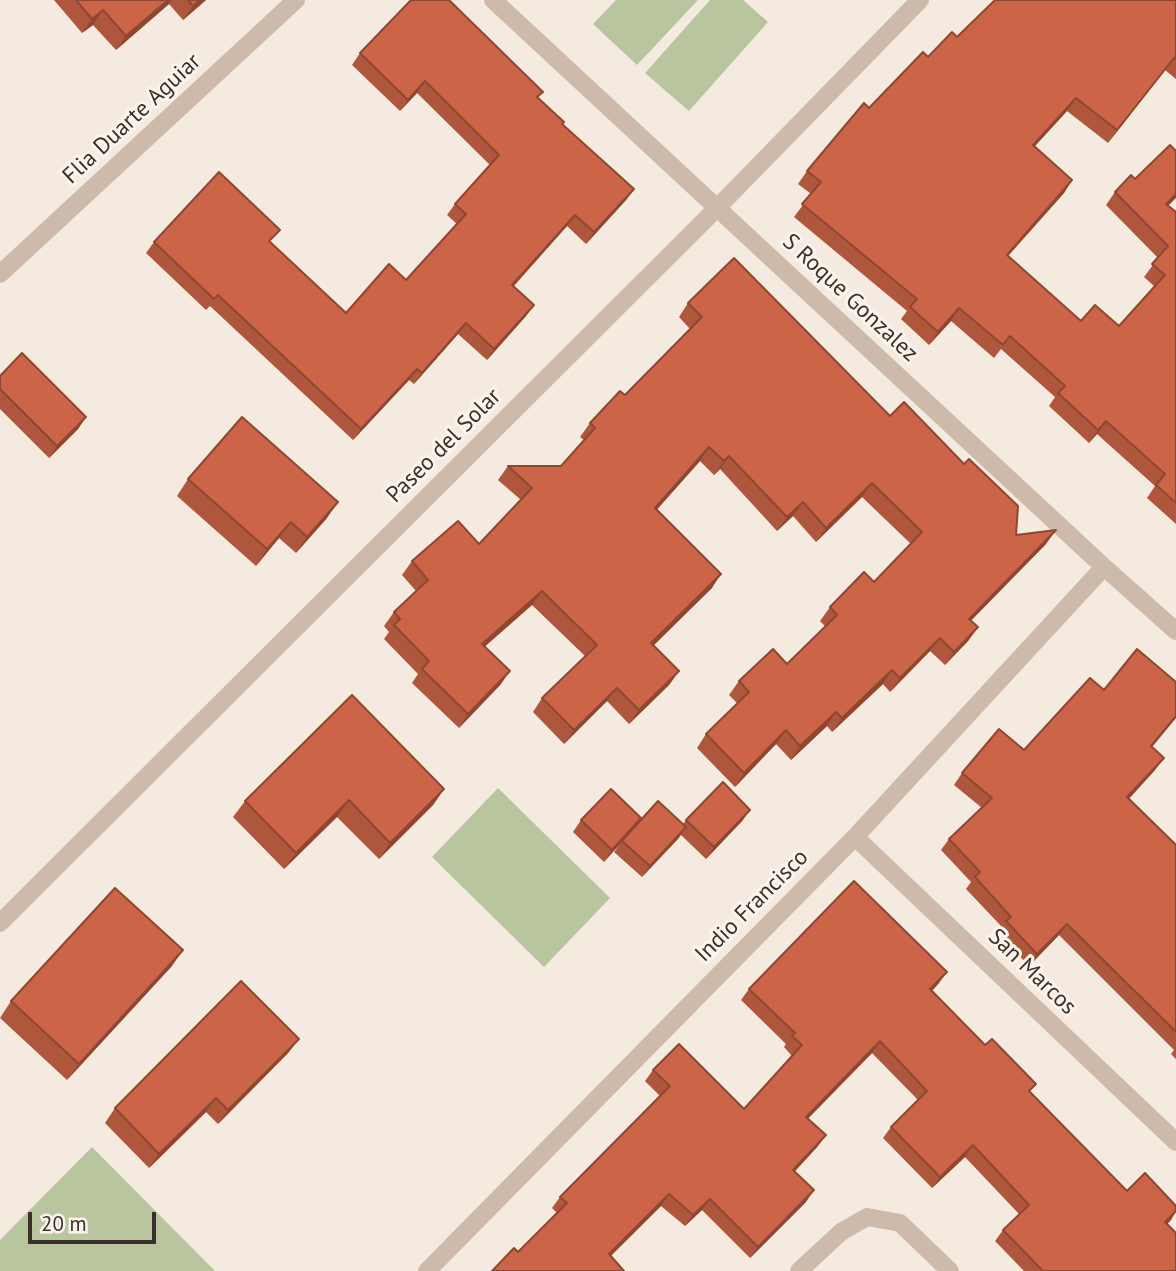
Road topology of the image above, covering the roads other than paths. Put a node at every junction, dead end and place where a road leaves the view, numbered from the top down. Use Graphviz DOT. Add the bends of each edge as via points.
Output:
graph roads {
  1 [pos="296,0"];
  2 [pos="493,0"];
  3 [pos="920,0"];
  4 [pos="718,208"];
  5 [pos="0,274"];
  6 [pos="1104,567"];
  7 [pos="1176,631"];
  8 [pos="855,837"];
  9 [pos="0,923"];
  10 [pos="1176,1142"];
  11 [pos="428,1271"];
  12 [pos="799,1271"];
  13 [pos="950,1271"];
  1 -- 5 [label="street, Flia Duarte Aguiar"];
  2 -- 4 [label="street, S Roque Gonzalez"];
  3 -- 4 [label="street, Paseo del Solar"];
  4 -- 6 [label="street, S Roque Gonzalez"];
  4 -- 9 [label="street, Paseo del Solar"];
  6 -- 7 [label="street, S Roque Gonzalez"];
  6 -- 8 [label="street, Indio Francisco"];
  8 -- 10 [label="street, San Marcos"];
  8 -- 11 [label="street, Indio Francisco"];
  12 -- 13 [label="street" via="841,1232 867,1217 900,1223"];
}
